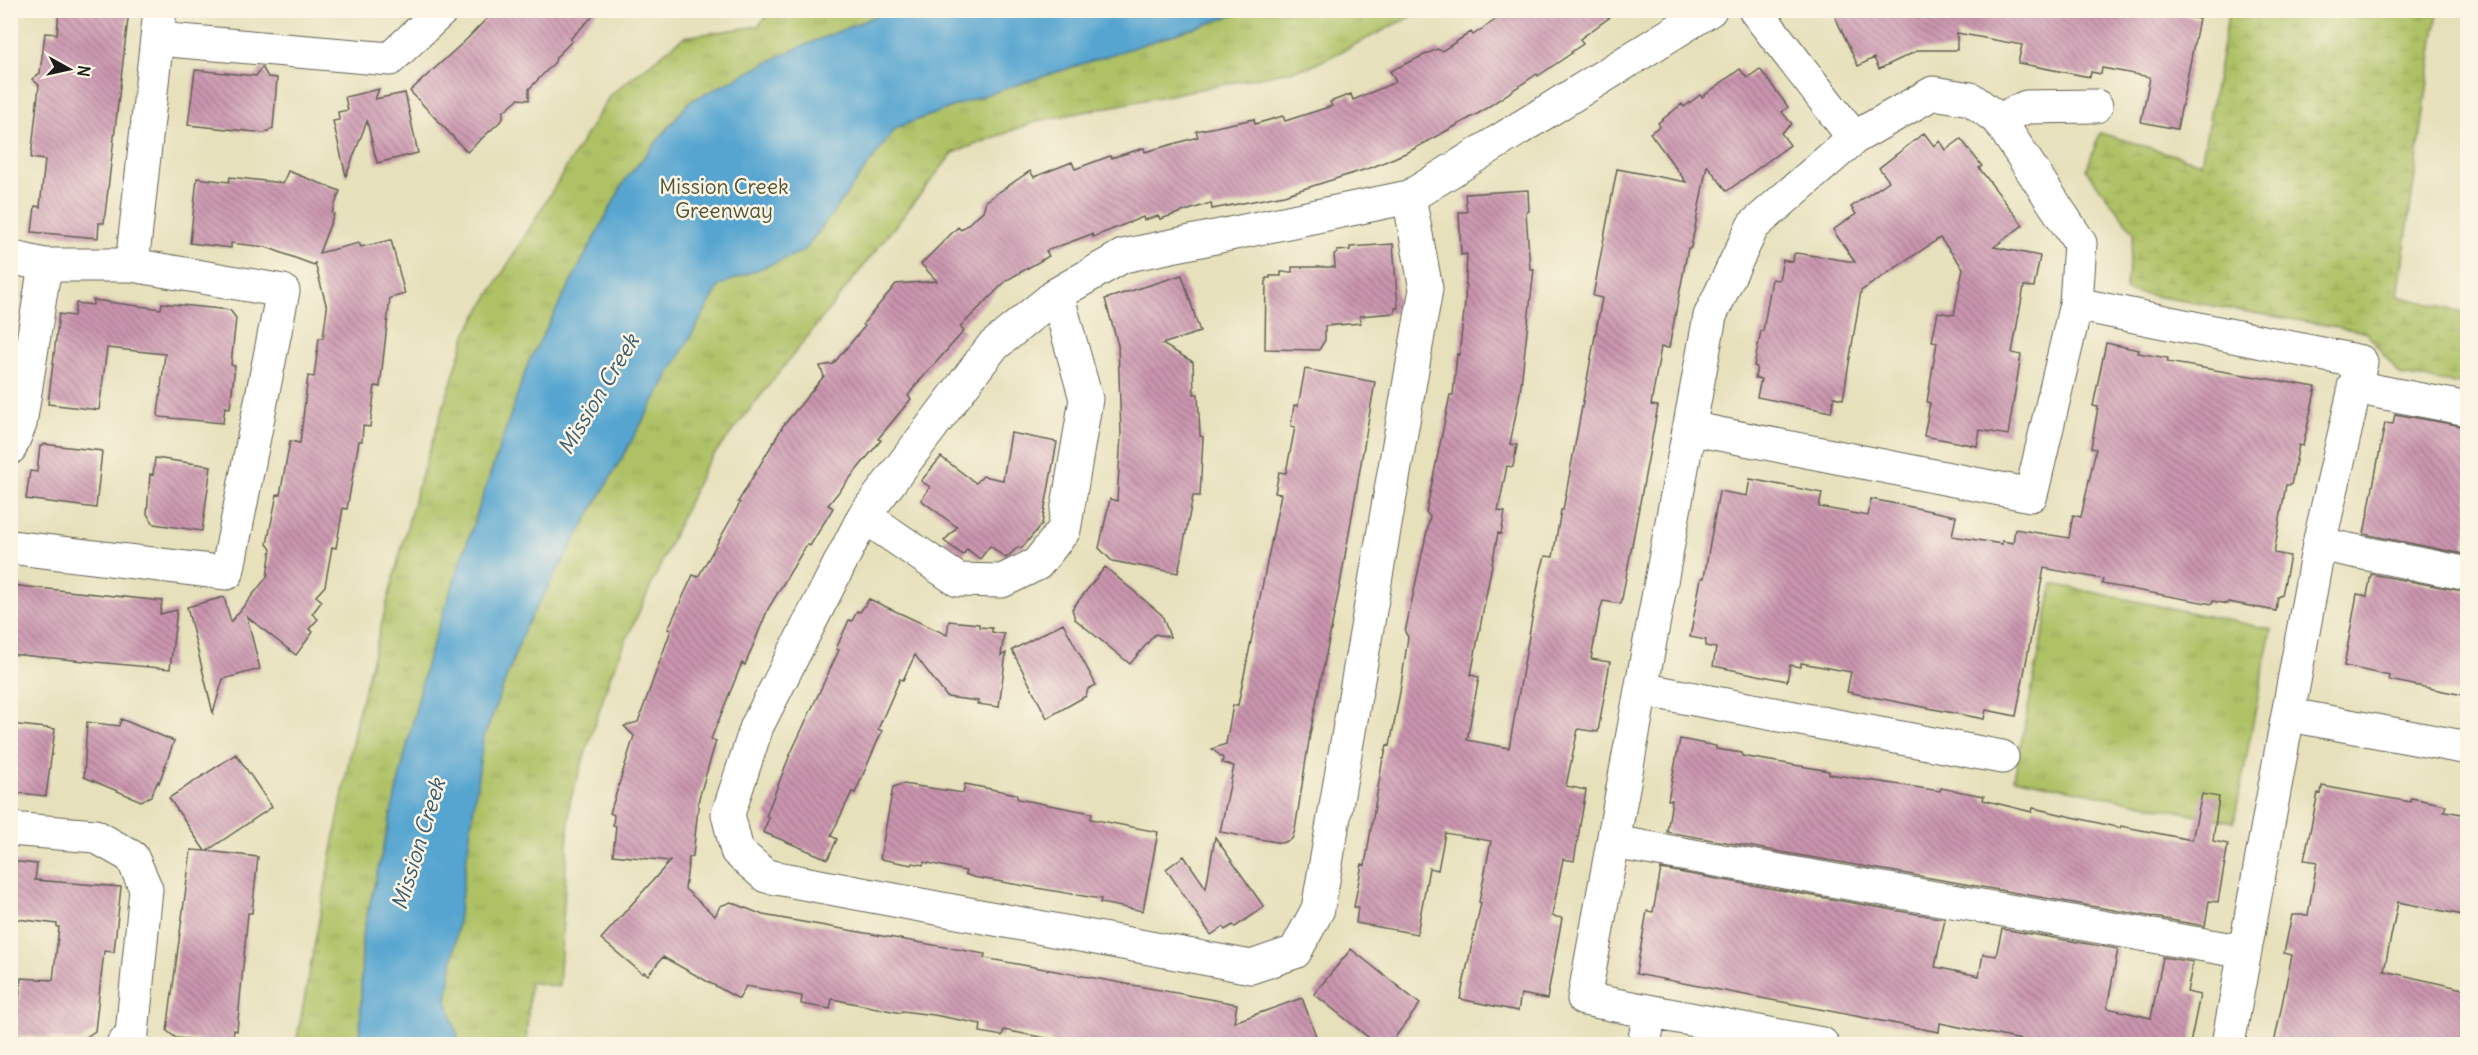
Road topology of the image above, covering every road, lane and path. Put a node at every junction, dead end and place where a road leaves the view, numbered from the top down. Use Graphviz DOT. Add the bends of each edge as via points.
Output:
graph roads {
  1 [pos="442,10"];
  2 [pos="1710,10"];
  3 [pos="1755,10"];
  4 [pos="158,25"];
  5 [pos="2096,106"];
  6 [pos="1999,120"];
  7 [pos="1854,138"];
  8 [pos="1409,197"];
  9 [pos="10,257"];
  10 [pos="132,265"];
  11 [pos="45,266"];
  12 [pos="1057,294"];
  13 [pos="2076,304"];
  14 [pos="2354,387"];
  15 [pos="2468,409"];
  16 [pos="1689,428"];
  17 [pos="10,448"];
  18 [pos="864,516"];
  19 [pos="2319,544"];
  20 [pos="10,547"];
  21 [pos="2468,574"];
  22 [pos="1641,689"];
  23 [pos="2290,715"];
  24 [pos="2468,748"];
  25 [pos="2002,757"];
  26 [pos="10,829"];
  27 [pos="1613,842"];
  28 [pos="2245,952"];
  29 [pos="1650,1012"];
  30 [pos="1808,1043"];
  31 [pos="123,1044"];
  32 [pos="1644,1044"];
  33 [pos="2228,1044"];
  1 -- 4 [label="street" via="390,59"];
  2 -- 8 [label="street"];
  3 -- 7 [label="street"];
  4 -- 10 [label="street"];
  5 -- 6 [label="street" via="2026,107"];
  6 -- 7 [label="street" via="1971,99 1933,93"];
  6 -- 13 [label="street" via="2080,243"];
  7 -- 16 [label="street" via="1753,226 1710,316"];
  8 -- 12 [label="street" via="1123,256"];
  8 -- 18 [label="street" via="1426,290 1318,909 1295,952 1251,967 766,876 737,851 728,814 757,726"];
  9 -- 11 [label="street"];
  10 -- 11 [label="street"];
  10 -- 20 [label="street" via="283,291 226,573"];
  11 -- 17 [label="street" via="20,424"];
  12 -- 18 [label="street" via="992,347"];
  12 -- 18 [label="street" via="1086,399 1064,530 1037,564 1002,581 958,580"];
  13 -- 14 [label="street" via="2361,362"];
  13 -- 16 [label="street" via="2031,495"];
  14 -- 15 [label="street"];
  14 -- 19 [label="street"];
  16 -- 22 [label="street"];
  19 -- 21 [label="street"];
  19 -- 23 [label="street"];
  22 -- 25 [label="street"];
  22 -- 27 [label="street"];
  23 -- 24 [label="street"];
  23 -- 28 [label="street"];
  26 -- 31 [label="street" via="95,836 132,857 146,889 132,1034"];
  27 -- 28 [label="street"];
  27 -- 29 [label="street" via="1584,999"];
  28 -- 33 [label="street"];
  29 -- 30 [label="street"];
  29 -- 32 [label="street"];
}
